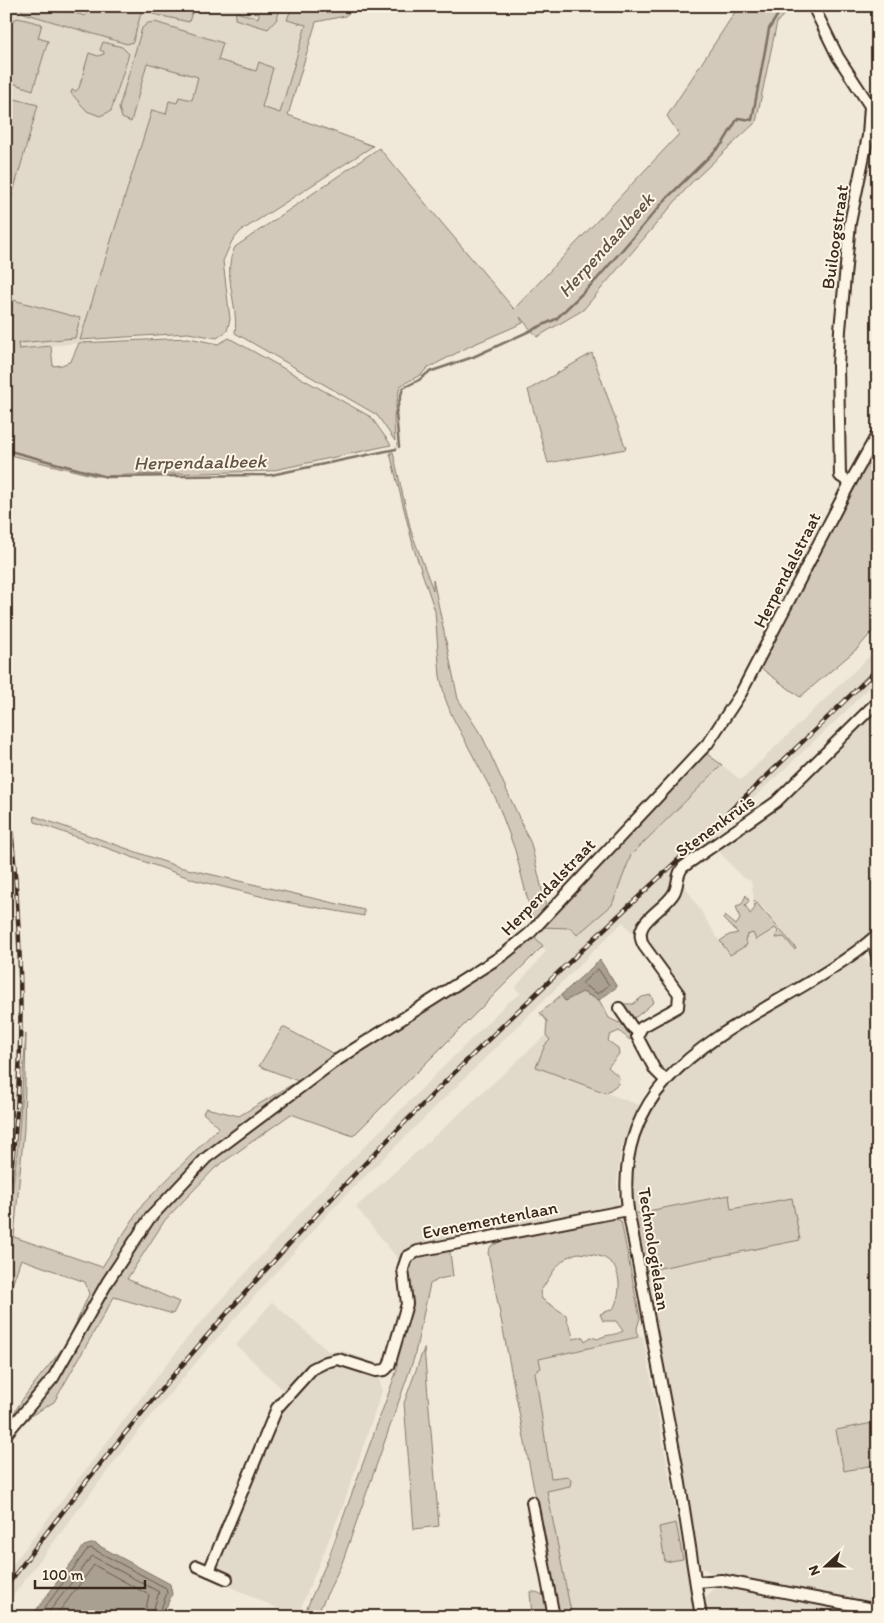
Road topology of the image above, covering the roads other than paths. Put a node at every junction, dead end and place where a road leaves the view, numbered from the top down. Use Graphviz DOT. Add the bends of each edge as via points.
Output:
graph roads {
  1 [pos="813,6"];
  2 [pos="878,433"];
  3 [pos="850,483"];
  4 [pos="878,701"];
  5 [pos="874,938"];
  6 [pos="878,960"];
  7 [pos="619,1008"];
  8 [pos="638,1032"];
  9 [pos="665,1080"];
  10 [pos="628,1210"];
  11 [pos="6,1434"];
  12 [pos="532,1502"];
  13 [pos="197,1566"];
  14 [pos="209,1572"];
  15 [pos="227,1579"];
  16 [pos="698,1582"];
  17 [pos="699,1601"];
  18 [pos="878,1610"];
  19 [pos="554,1617"];
  20 [pos="696,1617"];
  21 [pos="701,1617"];
  1 -- 3 [label="street, Builoogstraat" via="838,57 870,106 868,136 847,246 838,366 840,476"];
  2 -- 3 [label="street, Herpendalstraat"];
  3 -- 11 [label="street, Herpendalstraat" via="741,693 708,744 529,934 503,955 334,1062 206,1158 149,1219 108,1281 53,1378"];
  4 -- 8 [label="street, Stenenkruis" via="776,802 679,872 674,893 640,927 639,933 644,946 679,994 680,1001 674,1010"];
  5 -- 6 [label="street"];
  5 -- 9 [label="street, Technologielaan" via="820,976 684,1060"];
  7 -- 8 [label="street"];
  8 -- 9 [label="street" via="639,1041 655,1070"];
  9 -- 10 [label="street, Technologielaan" via="646,1108 629,1150"];
  10 -- 14 [label="street, Evenementenlaan" via="406,1256 403,1269 407,1304 389,1366 376,1371 338,1360 326,1362 312,1369 277,1408"];
  10 -- 16 [label="street, Technologielaan"];
  12 -- 19 [label="street"];
  13 -- 14 [label="street"];
  14 -- 15 [label="street"];
  16 -- 17 [label="street, Technologielaan"];
  16 -- 18 [label="street" via="721,1580"];
  17 -- 20 [label="street"];
  17 -- 21 [label="street, Technologielaan"];
}
